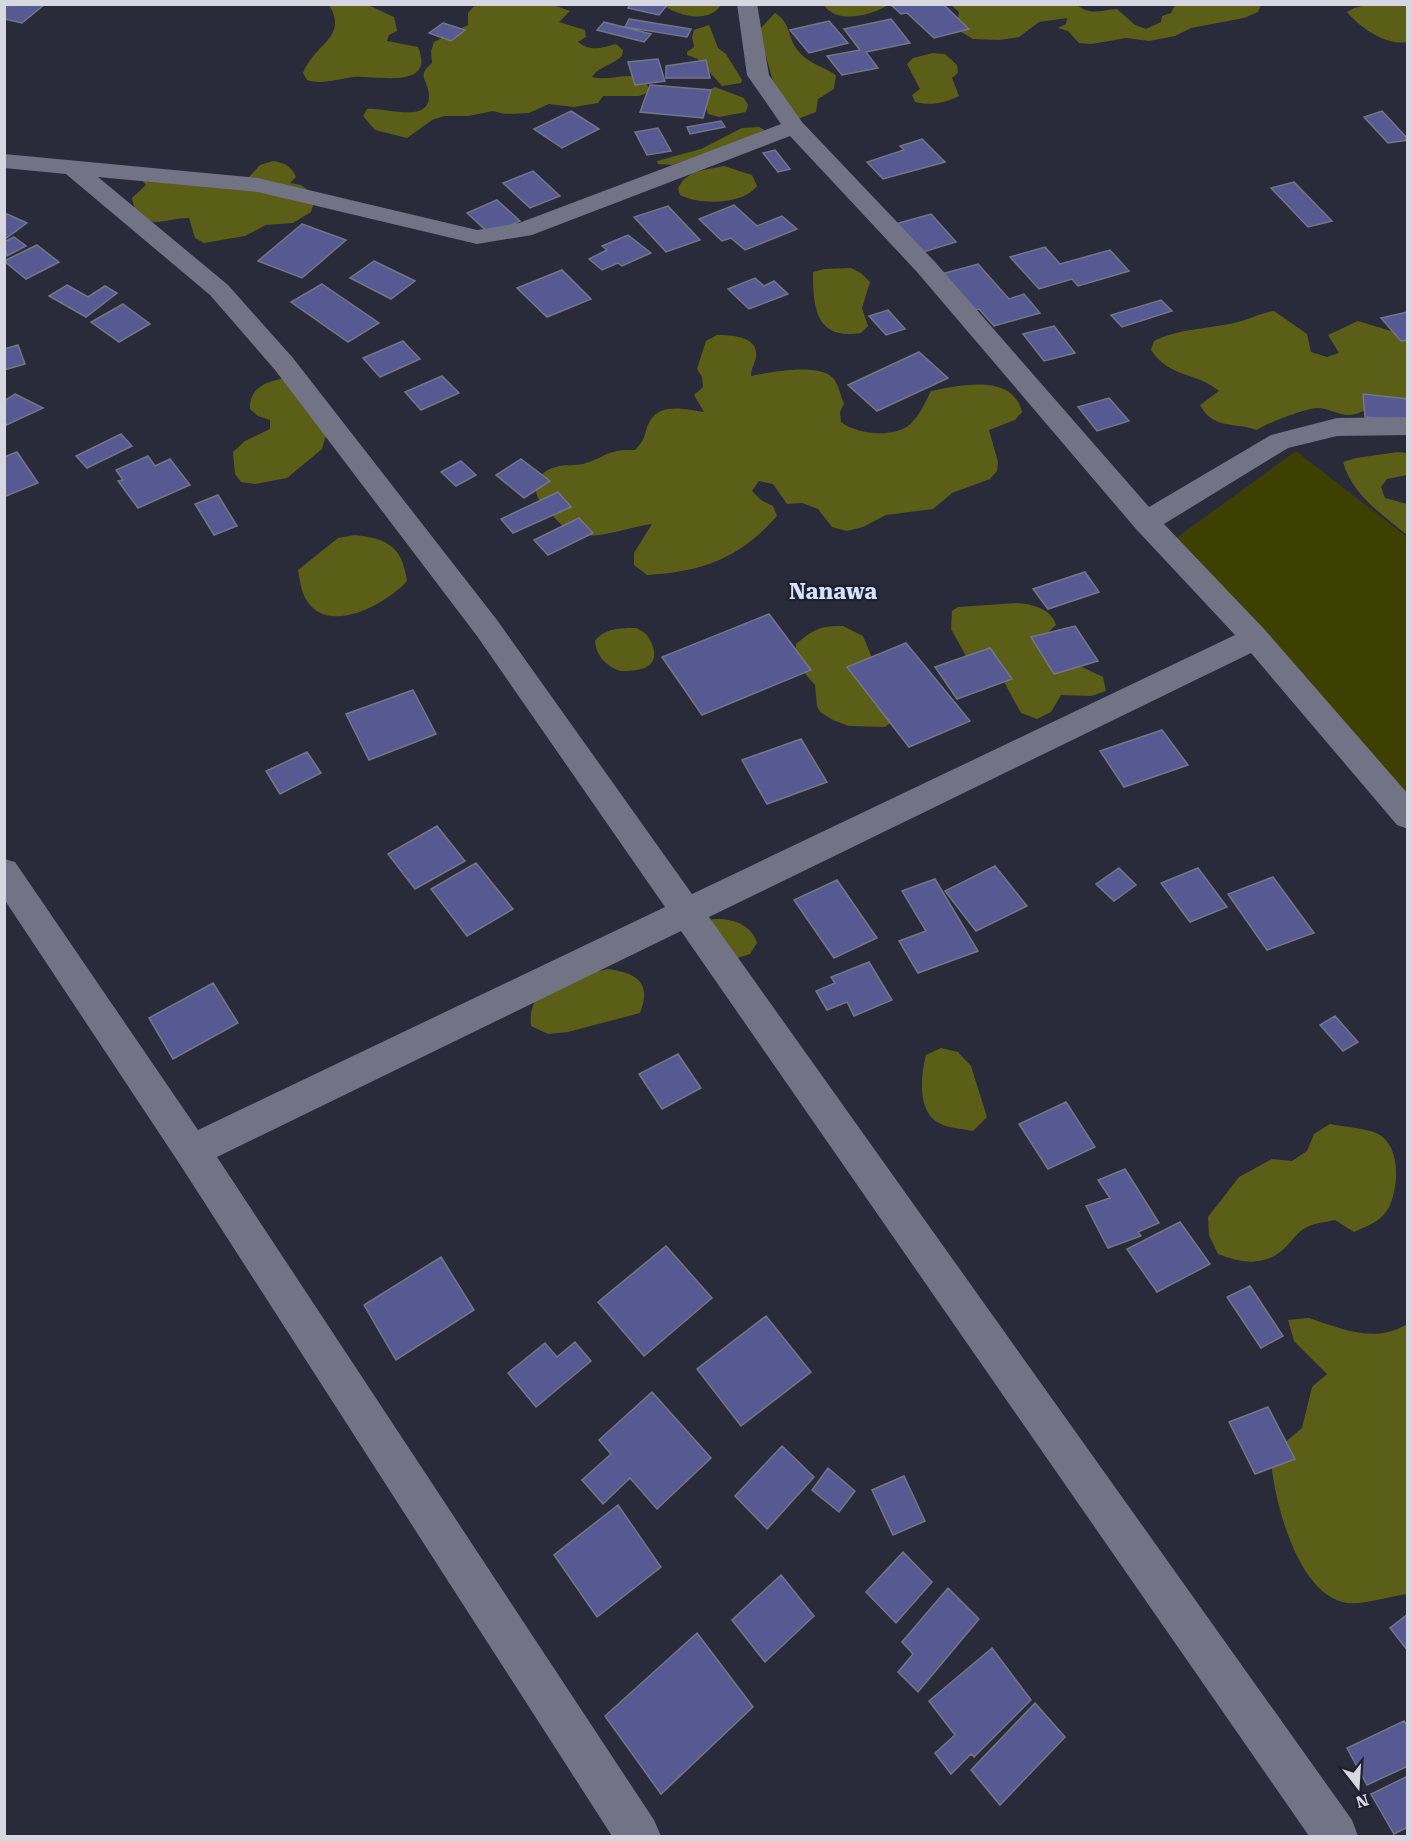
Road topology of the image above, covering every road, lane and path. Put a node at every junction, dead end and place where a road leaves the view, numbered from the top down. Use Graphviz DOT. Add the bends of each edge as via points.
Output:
graph roads {
  1 [pos="747,4"];
  2 [pos="794,127"];
  3 [pos="4,161"];
  4 [pos="73,168"];
  5 [pos="1407,426"];
  6 [pos="1146,522"];
  7 [pos="1255,638"];
  8 [pos="1407,816"];
  9 [pos="4,872"];
  10 [pos="688,911"];
  11 [pos="192,1151"];
  12 [pos="638,1836"];
  13 [pos="1336,1836"];
  1 -- 2 [label="street" via="758,75"];
  2 -- 4 [label="street" via="524,230 477,237 258,185"];
  2 -- 6 [label="street" via="926,267"];
  3 -- 4 [label="street"];
  4 -- 10 [label="street" via="219,290 284,364 487,628"];
  5 -- 6 [label="street" via="1337,427 1280,441"];
  6 -- 7 [label="street"];
  7 -- 8 [label="street"];
  7 -- 10 [label="street"];
  9 -- 11 [label="street"];
  10 -- 11 [label="street"];
  10 -- 13 [label="street"];
  11 -- 12 [label="street"];
}
